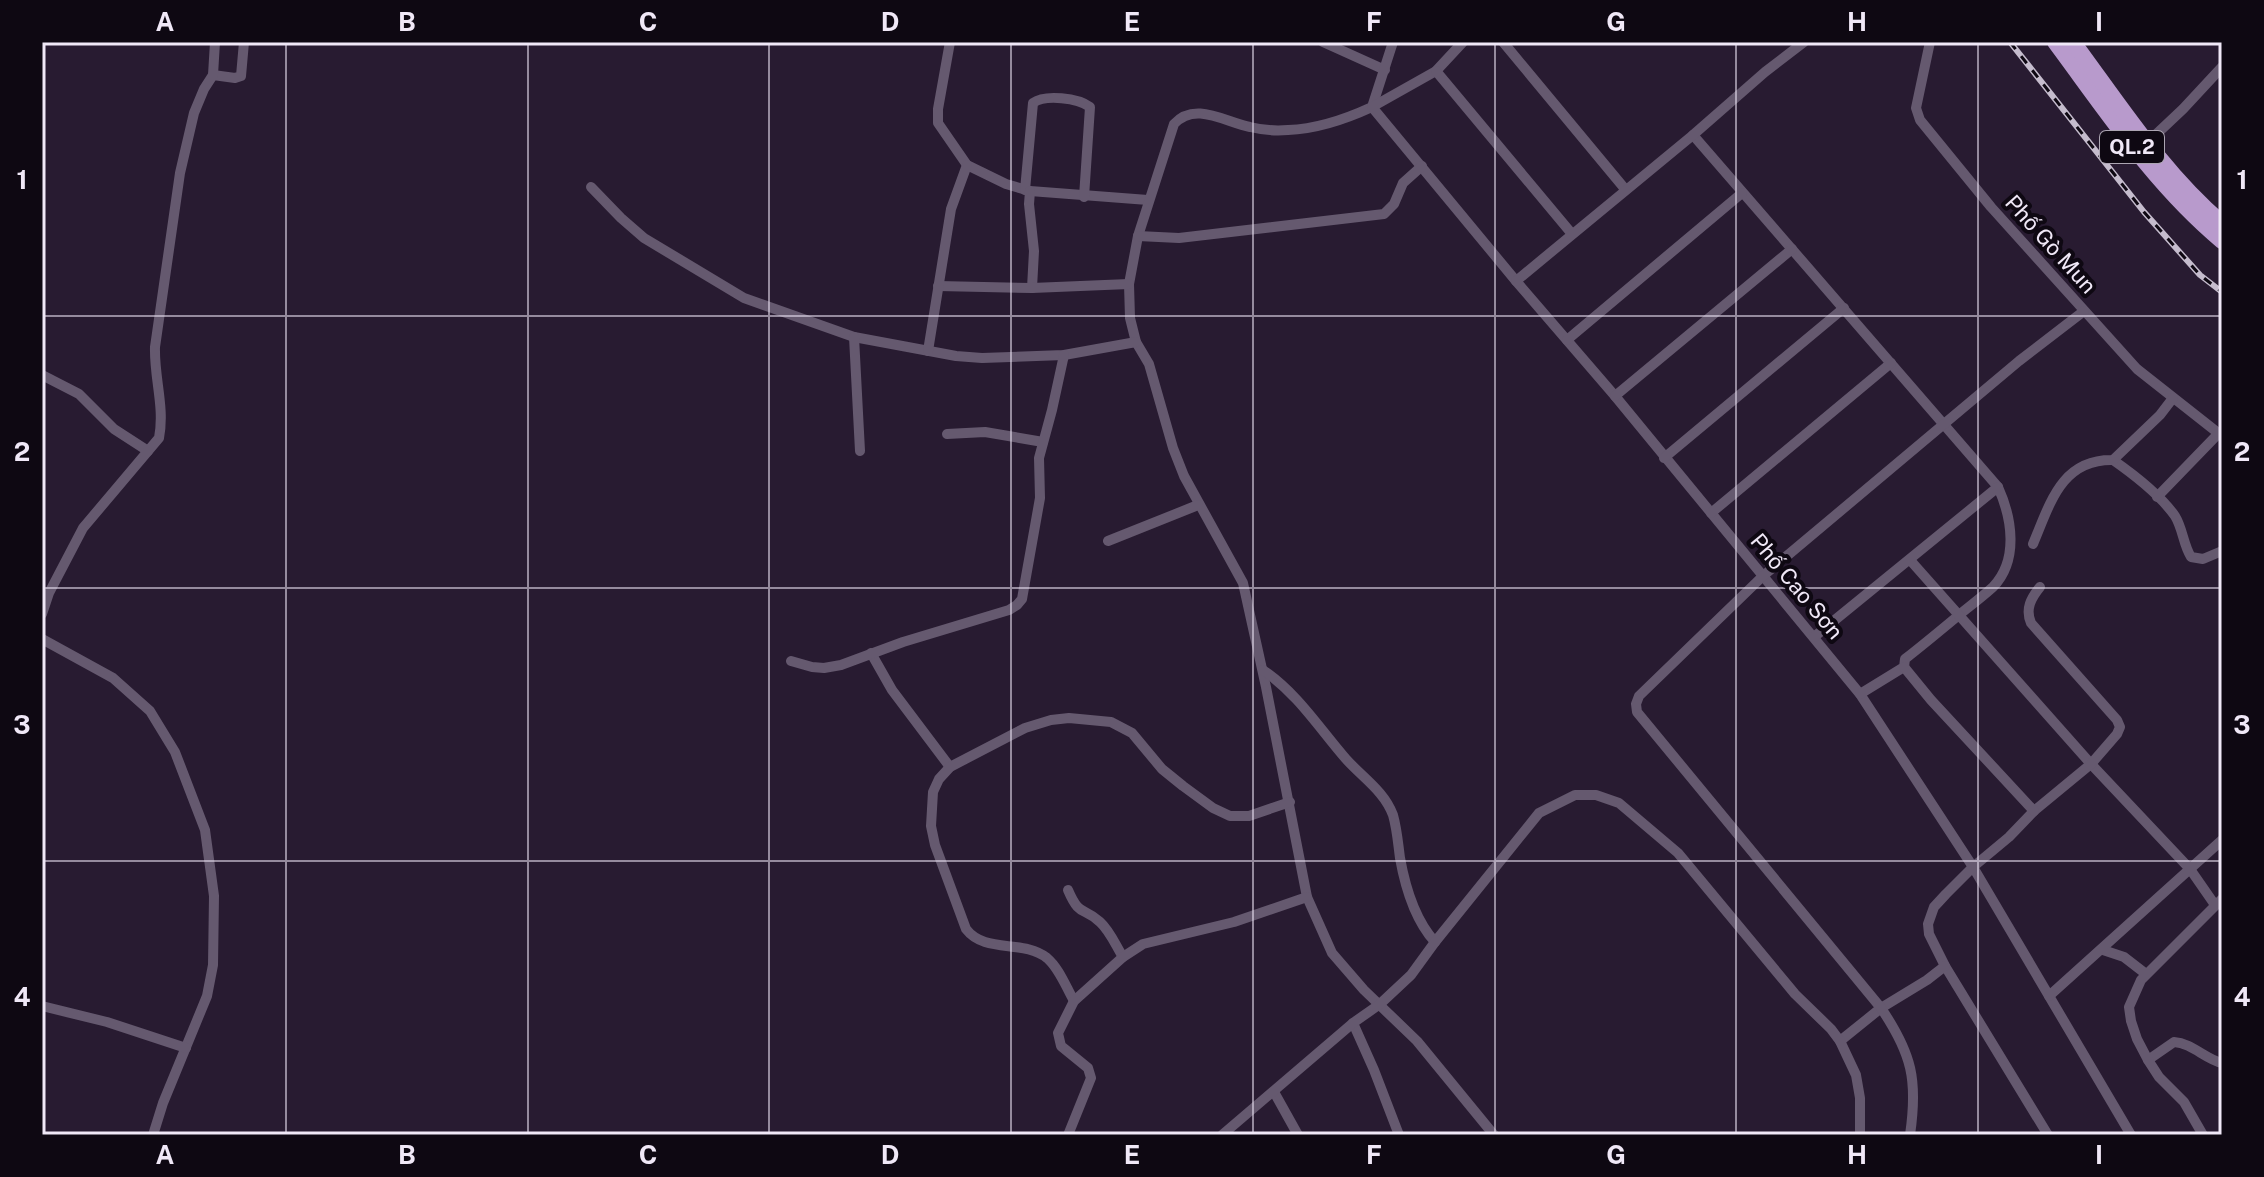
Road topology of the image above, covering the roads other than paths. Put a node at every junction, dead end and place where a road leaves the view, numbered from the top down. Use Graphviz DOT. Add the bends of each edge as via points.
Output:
graph roads {
  1 [pos="215,42"];
  2 [pos="244,42"];
  3 [pos="950,42"];
  4 [pos="1323,42"];
  5 [pos="1393,42"];
  6 [pos="1463,42"];
  7 [pos="1503,42"];
  8 [pos="1804,42"];
  9 [pos="1930,42"];
  10 [pos="2055,42"];
  11 [pos="2073,42"];
  12 [pos="2222,67"];
  13 [pos="1385,70"];
  14 [pos="1436,71"];
  15 [pos="213,75"];
  16 [pos="1372,107"];
  17 [pos="1693,135"];
  18 [pos="2148,142"];
  19 [pos="967,165"];
  20 [pos="1422,166"];
  21 [pos="591,187"];
  22 [pos="1625,189"];
  23 [pos="1028,191"];
  24 [pos="1742,193"];
  25 [pos="1084,197"];
  26 [pos="1148,200"];
  27 [pos="2222,223"];
  28 [pos="1572,234"];
  29 [pos="1138,236"];
  30 [pos="2222,241"];
  31 [pos="1792,249"];
  32 [pos="1516,281"];
  33 [pos="1129,284"];
  34 [pos="938,286"];
  35 [pos="1032,288"];
  36 [pos="1844,308"];
  37 [pos="2084,311"];
  38 [pos="854,337"];
  39 [pos="1567,340"];
  40 [pos="1136,342"];
  41 [pos="928,351"];
  42 [pos="1064,355"];
  43 [pos="1891,363"];
  44 [pos="42,375"];
  45 [pos="1615,396"];
  46 [pos="2173,398"];
  47 [pos="1944,425"];
  48 [pos="947,434"];
  49 [pos="2220,435"];
  50 [pos="1043,442"];
  51 [pos="148,451"];
  52 [pos="860,451"];
  53 [pos="1664,458"];
  54 [pos="2113,460"];
  55 [pos="1998,487"];
  56 [pos="2157,497"];
  57 [pos="1198,505"];
  58 [pos="1711,513"];
  59 [pos="1108,541"];
  60 [pos="2033,544"];
  61 [pos="2222,551"];
  62 [pos="1910,560"];
  63 [pos="1763,576"];
  64 [pos="2040,587"];
  65 [pos="42,614"];
  66 [pos="1958,615"];
  67 [pos="1814,637"];
  68 [pos="42,639"];
  69 [pos="871,653"];
  70 [pos="791,661"];
  71 [pos="1904,667"];
  72 [pos="1263,670"];
  73 [pos="1860,694"];
  74 [pos="2091,764"];
  75 [pos="950,767"];
  76 [pos="1290,802"];
  77 [pos="2034,811"];
  78 [pos="2222,840"];
  79 [pos="1973,867"];
  80 [pos="2190,869"];
  81 [pos="1068,890"];
  82 [pos="1307,897"];
  83 [pos="2218,902"];
  84 [pos="1435,942"];
  85 [pos="2103,950"];
  86 [pos="1123,957"];
  87 [pos="1945,966"];
  88 [pos="2146,974"];
  89 [pos="2049,996"];
  90 [pos="1074,1001"];
  91 [pos="1380,1004"];
  92 [pos="42,1006"];
  93 [pos="1881,1008"];
  94 [pos="1353,1023"];
  95 [pos="1840,1041"];
  96 [pos="186,1048"];
  97 [pos="2148,1060"];
  98 [pos="2222,1063"];
  99 [pos="1274,1092"];
  100 [pos="153,1135"];
  101 [pos="1068,1135"];
  102 [pos="1222,1135"];
  103 [pos="1298,1135"];
  104 [pos="1399,1135"];
  105 [pos="1494,1135"];
  106 [pos="1860,1135"];
  107 [pos="1910,1135"];
  108 [pos="2048,1135"];
  109 [pos="2131,1135"];
  110 [pos="2203,1135"];
  1 -- 15 [label="street"];
  2 -- 15 [label="street" via="241,76"];
  3 -- 19 [label="street" via="938,123"];
  4 -- 13 [label="street"];
  5 -- 13 [label="street"];
  6 -- 14 [label="street"];
  7 -- 22 [label="street"];
  8 -- 17 [label="street"];
  9 -- 37 [label="street, Phố Gò Mun" via="1916,108 1920,120"];
  10 -- 30 [label="highway, QL.2" via="2155,176"];
  11 -- 18 [label="highway, QL.2"];
  12 -- 18 [label="street"];
  13 -- 16 [label="street"];
  14 -- 16 [label="street"];
  14 -- 28 [label="street"];
  15 -- 51 [label="street" via="194,113 180,173 155,347 162,423 159,438"];
  16 -- 20 [label="street, Phố Cao Sơn"];
  16 -- 26 [label="street" via="1350,118 1290,130 1249,127 1193,112 1182,116 1174,124"];
  17 -- 22 [label="street"];
  17 -- 24 [label="street"];
  18 -- 27 [label="highway, QL.2"];
  19 -- 23 [label="street"];
  19 -- 34 [label="street" via="951,209"];
  20 -- 29 [label="street" via="1403,183 1384,214 1179,238"];
  20 -- 32 [label="street, Phố Cao Sơn"];
  21 -- 38 [label="street" via="644,238 744,298"];
  22 -- 28 [label="street"];
  23 -- 25 [label="street"];
  23 -- 25 [label="street" via="1033,103 1071,101 1090,107"];
  23 -- 35 [label="street"];
  24 -- 31 [label="street"];
  24 -- 39 [label="street"];
  25 -- 26 [label="street"];
  26 -- 29 [label="street"];
  28 -- 32 [label="street"];
  29 -- 33 [label="street"];
  31 -- 36 [label="street"];
  31 -- 45 [label="street"];
  32 -- 39 [label="street, Phố Cao Sơn"];
  33 -- 35 [label="street"];
  33 -- 40 [label="street"];
  34 -- 35 [label="street"];
  34 -- 41 [label="street"];
  36 -- 43 [label="street"];
  36 -- 53 [label="street"];
  37 -- 46 [label="street, Phố Gò Mun" via="2137,369"];
  37 -- 47 [label="street"];
  38 -- 41 [label="street"];
  38 -- 52 [label="street"];
  39 -- 45 [label="street, Phố Cao Sơn"];
  40 -- 42 [label="street"];
  40 -- 57 [label="street" via="1149,364 1173,448"];
  41 -- 42 [label="street" via="982,358"];
  42 -- 50 [label="street"];
  43 -- 47 [label="street"];
  43 -- 58 [label="street"];
  44 -- 51 [label="street" via="79,394 114,429"];
  45 -- 53 [label="street, Phố Cao Sơn"];
  46 -- 49 [label="street, Phố Gò Mun"];
  46 -- 54 [label="street"];
  47 -- 55 [label="street"];
  47 -- 63 [label="street"];
  48 -- 50 [label="street" via="985,432"];
  49 -- 56 [label="street"];
  50 -- 69 [label="street" via="1040,498 1022,599 1009,610"];
  51 -- 65 [label="street" via="78,536"];
  53 -- 58 [label="street, Phố Cao Sơn"];
  54 -- 56 [label="street"];
  54 -- 60 [label="street" via="2083,465 2059,486"];
  55 -- 62 [label="street"];
  55 -- 66 [label="street" via="2010,521 2006,568 1994,586"];
  56 -- 61 [label="street" via="2174,515 2191,557 2203,559"];
  57 -- 59 [label="street"];
  57 -- 72 [label="street" via="1243,583"];
  58 -- 63 [label="street, Phố Cao Sơn"];
  62 -- 66 [label="street"];
  62 -- 67 [label="street"];
  63 -- 67 [label="street, Phố Cao Sơn"];
  63 -- 93 [label="street" via="1639,696 1637,712"];
  64 -- 74 [label="street" via="2031,598 2031,623 2120,727"];
  66 -- 71 [label="street" via="1905,659"];
  66 -- 74 [label="street"];
  67 -- 73 [label="street, Phố Cao Sơn"];
  68 -- 96 [label="street" via="113,678 150,711 175,752 205,830 214,896 213,965"];
  69 -- 70 [label="street" via="824,668"];
  69 -- 75 [label="street"];
  71 -- 73 [label="street"];
  71 -- 77 [label="street"];
  72 -- 76 [label="street"];
  72 -- 84 [label="street" via="1293,694 1386,802 1408,892"];
  73 -- 79 [label="street, Phố Cao Sơn"];
  74 -- 77 [label="street"];
  74 -- 80 [label="street"];
  75 -- 76 [label="street" via="1025,728 1085,718 1111,722 1132,733 1162,769 1230,816 1249,816"];
  75 -- 90 [label="street" via="933,792 931,826 966,929 972,938 1047,959"];
  76 -- 82 [label="street"];
  77 -- 79 [label="street"];
  78 -- 80 [label="street"];
  79 -- 87 [label="street" via="1934,907 1928,924"];
  79 -- 89 [label="street, Phố Cao Sơn"];
  80 -- 83 [label="street"];
  80 -- 85 [label="street"];
  81 -- 86 [label="street" via="1079,911 1105,926"];
  82 -- 86 [label="street" via="1143,944"];
  82 -- 91 [label="street" via="1332,953"];
  83 -- 88 [label="street"];
  84 -- 91 [label="street"];
  84 -- 95 [label="street" via="1539,813 1575,795 1596,795 1619,803 1678,853"];
  85 -- 88 [label="street" via="2124,957"];
  85 -- 89 [label="street"];
  86 -- 90 [label="street"];
  87 -- 93 [label="street"];
  87 -- 108 [label="street"];
  88 -- 97 [label="street" via="2129,1007"];
  89 -- 109 [label="street, Phố Cao Sơn"];
  90 -- 101 [label="street" via="1058,1040 1088,1068 1091,1078"];
  91 -- 94 [label="street"];
  91 -- 105 [label="street"];
  92 -- 96 [label="street"];
  93 -- 95 [label="street"];
  93 -- 107 [label="street" via="1910,1064 1915,1104"];
  94 -- 99 [label="street"];
  94 -- 104 [label="street"];
  95 -- 106 [label="street" via="1856,1075"];
  96 -- 100 [label="street"];
  97 -- 98 [label="street" via="2179,1042"];
  97 -- 110 [label="street" via="2184,1102"];
  99 -- 102 [label="street"];
  99 -- 103 [label="street"];
}
